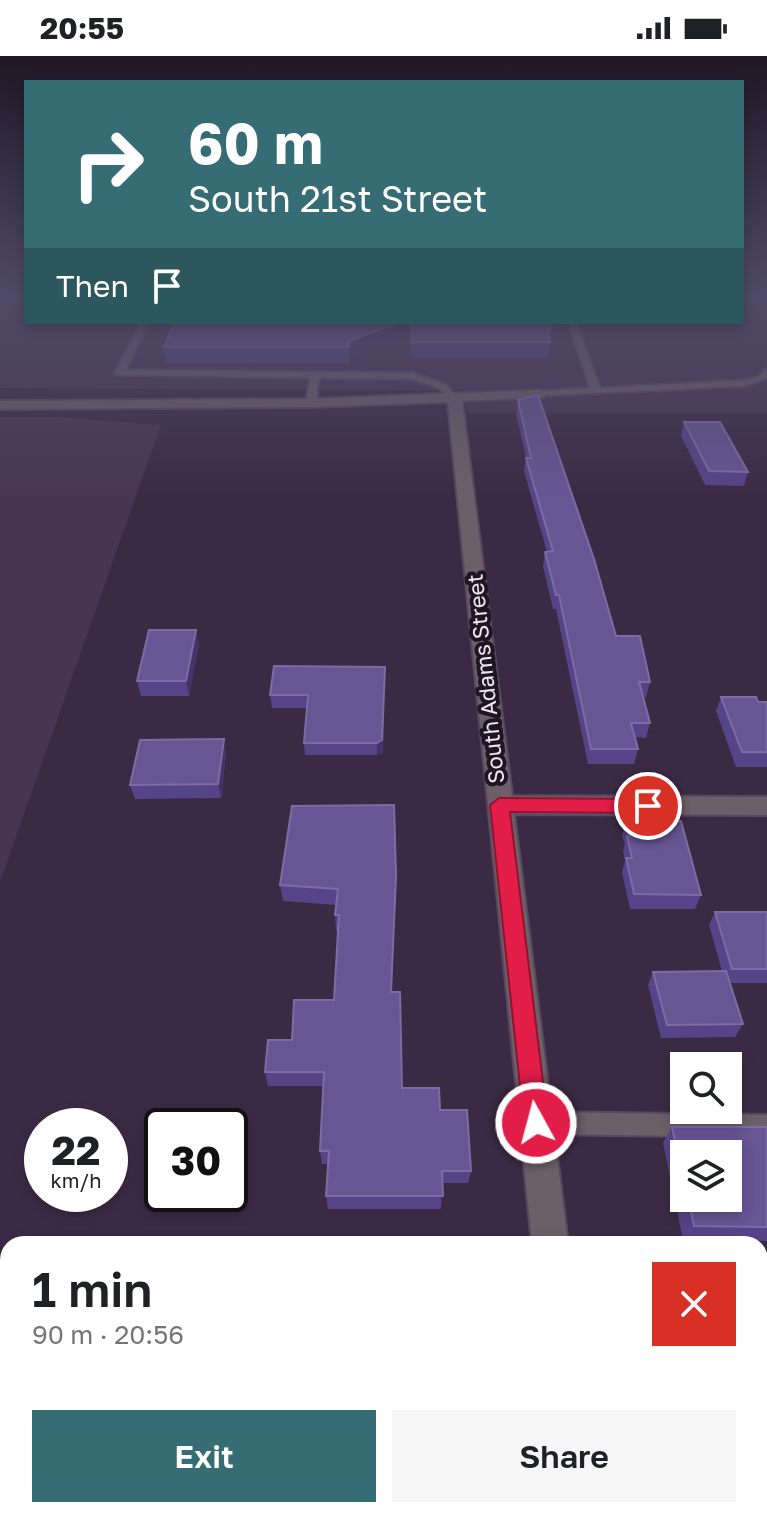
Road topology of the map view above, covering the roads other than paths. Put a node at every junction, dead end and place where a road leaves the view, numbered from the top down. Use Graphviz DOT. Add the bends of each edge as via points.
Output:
graph roads {
  1 [pos="125,362"];
  2 [pos="586,362"];
  3 [pos="766,372"];
  4 [pos="315,375"];
  5 [pos="596,391"];
  6 [pos="539,394"];
  7 [pos="455,400"];
  8 [pos="311,403"];
  9 [pos="0,405"];
  10 [pos="499,805"];
  11 [pos="767,806"];
  12 [pos="536,1123"];
  13 [pos="767,1126"];
  14 [pos="549,1236"];
  1 -- 4 [label="lane" via="120,373"];
  2 -- 5 [label="lane"];
  3 -- 5 [label="lane" via="756,382"];
  4 -- 7 [label="lane" via="412,376 442,386"];
  4 -- 8 [label="lane"];
  5 -- 6 [label="lane"];
  6 -- 7 [label="street"];
  7 -- 8 [label="street"];
  7 -- 10 [label="street, South Adams Street"];
  8 -- 9 [label="street"];
  10 -- 11 [label="street"];
  10 -- 12 [label="street, South Adams Street"];
  12 -- 13 [label="lane"];
  12 -- 14 [label="street, South Adams Street"];
}
